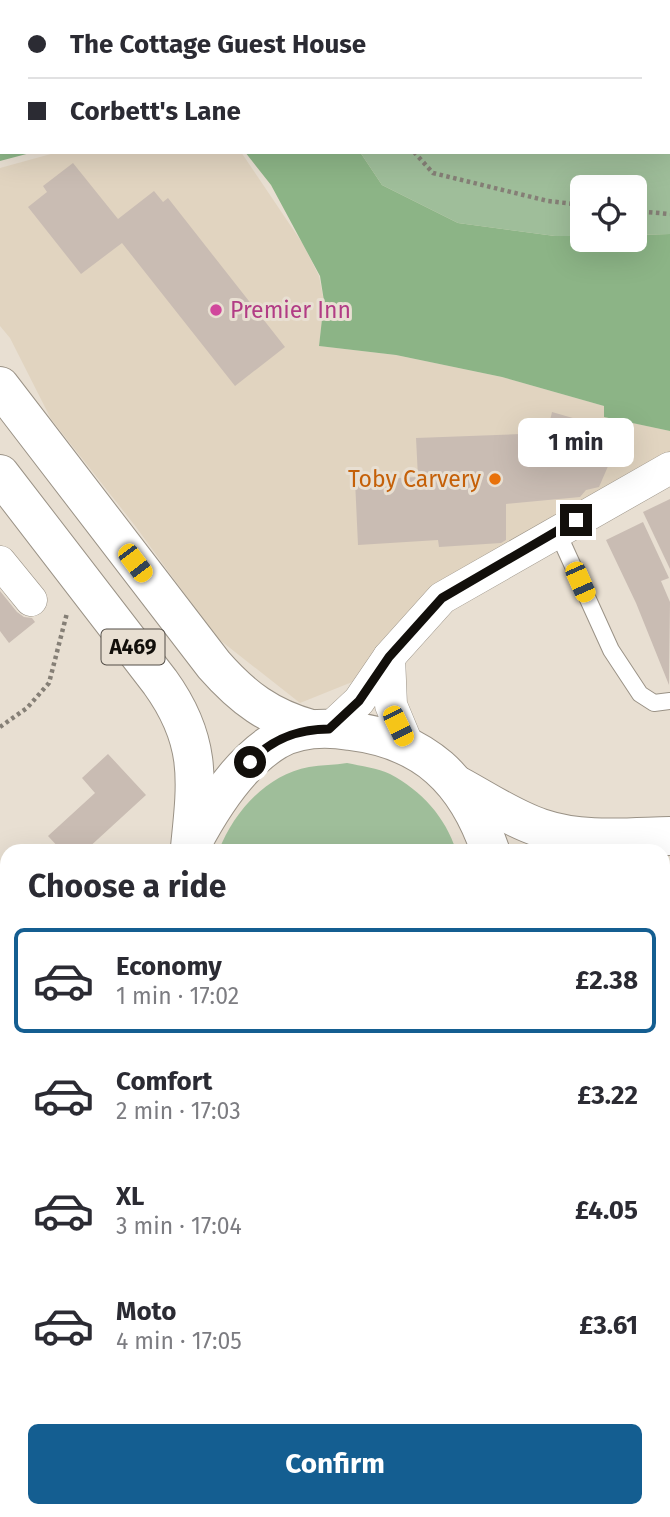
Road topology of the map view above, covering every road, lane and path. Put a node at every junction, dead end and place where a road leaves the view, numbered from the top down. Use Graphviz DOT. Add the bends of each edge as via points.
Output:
graph roads {
  1 [pos="416,154"];
  2 [pos="570,204"];
  3 [pos="647,212"];
  4 [pos="670,214"];
  5 [pos="0,386"];
  6 [pos="670,468"];
  7 [pos="0,474"];
  8 [pos="557,531"];
  9 [pos="0,562"];
  10 [pos="31,600"];
  11 [pos="68,609"];
  12 [pos="389,657"];
  13 [pos="670,701"];
  14 [pos="0,727"];
  15 [pos="320,729"];
  16 [pos="408,746"];
  17 [pos="459,786"];
  18 [pos="670,836"];
  19 [pos="190,844"];
  20 [pos="193,844"];
  21 [pos="489,844"];
  1 -- 2 [label="path" via="433,173"];
  3 -- 4 [label="path"];
  5 -- 15 [label="main road, A469" via="214,666 265,711 292,724"];
  6 -- 8 [label="street"];
  7 -- 19 [label="main road, A469" via="182,716 193,758"];
  8 -- 12 [label="street" via="442,598"];
  8 -- 13 [label="lane" via="611,650 640,694 654,703"];
  9 -- 10 [label="street"];
  11 -- 14 [label="path" via="49,683 27,708"];
  12 -- 15 [label="street" via="359,701"];
  12 -- 16 [label="street" via="391,705"];
  15 -- 16 [label="main road" via="373,734"];
  15 -- 20 [label="main road" via="277,740 254,758 216,805"];
  16 -- 17 [label="main road"];
  17 -- 18 [label="main road" via="560,834"];
  17 -- 21 [label="main road"];
}
